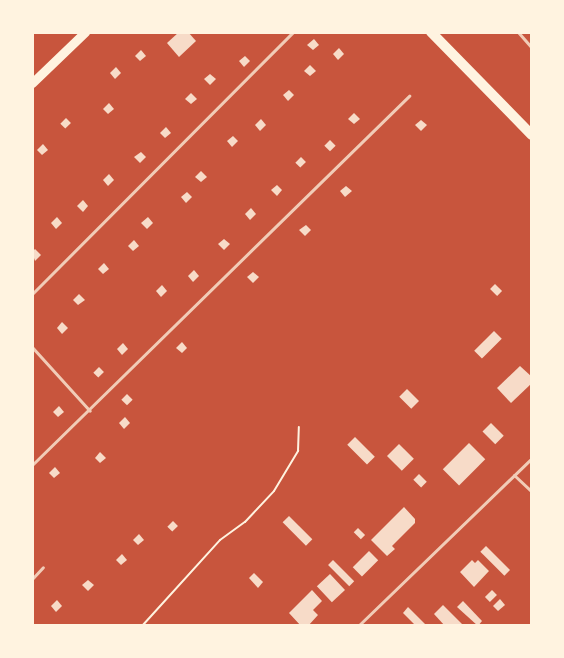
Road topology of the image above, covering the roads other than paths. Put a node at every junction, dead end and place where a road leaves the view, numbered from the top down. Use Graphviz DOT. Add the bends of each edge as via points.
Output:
graph roads {
  1 [pos="85,32"];
  2 [pos="293,32"];
  3 [pos="431,32"];
  4 [pos="518,32"];
  5 [pos="532,48"];
  6 [pos="32,83"];
  7 [pos="409,96"];
  8 [pos="532,135"];
  9 [pos="32,294"];
  10 [pos="32,347"];
  11 [pos="90,411"];
  12 [pos="532,458"];
  13 [pos="32,465"];
  14 [pos="514,475"];
  15 [pos="532,492"];
  16 [pos="43,567"];
  17 [pos="32,579"];
  18 [pos="358,626"];
  1 -- 6 [label="main road"];
  2 -- 9 [label="lane"];
  3 -- 8 [label="main road"];
  4 -- 5 [label="lane"];
  7 -- 11 [label="lane"];
  10 -- 11 [label="lane"];
  11 -- 13 [label="lane"];
  12 -- 14 [label="lane"];
  14 -- 15 [label="lane"];
  14 -- 18 [label="lane"];
  16 -- 17 [label="lane"];
}
